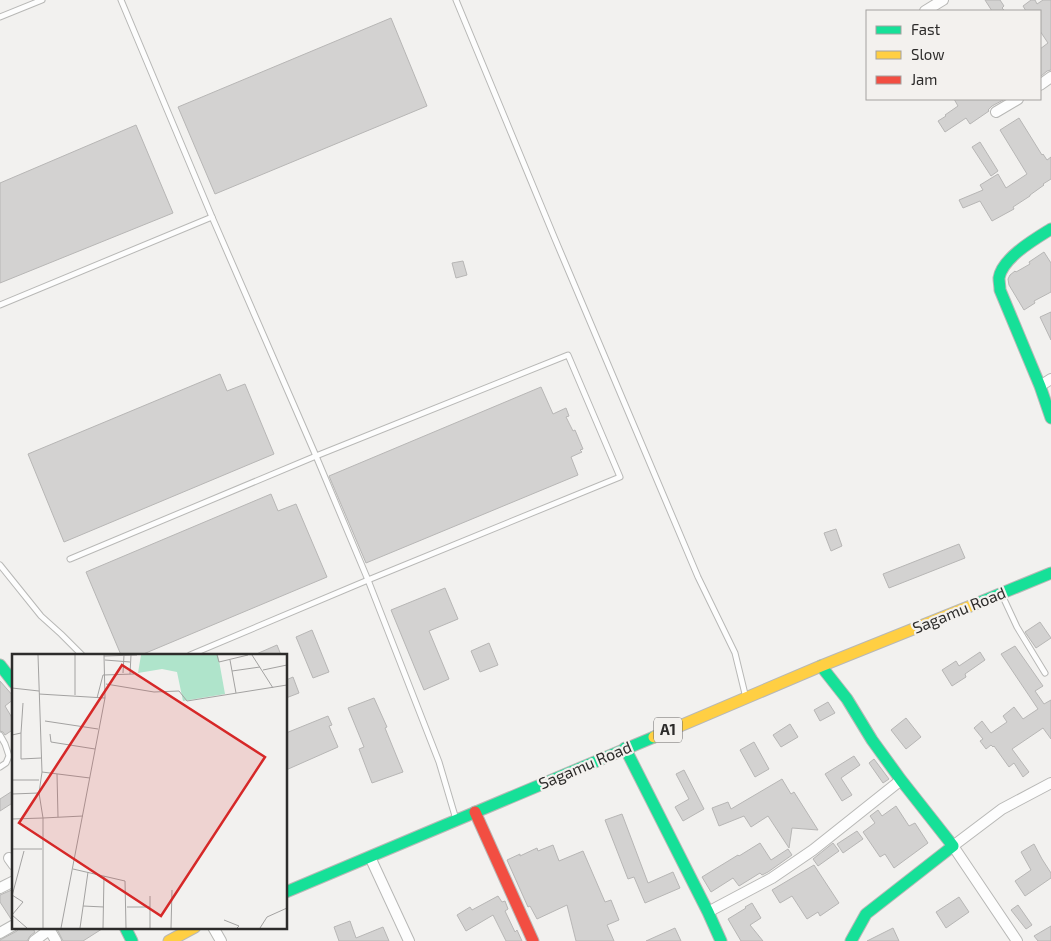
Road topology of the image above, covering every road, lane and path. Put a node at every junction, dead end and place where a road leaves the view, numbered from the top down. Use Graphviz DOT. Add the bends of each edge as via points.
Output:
graph roads {
  1 [pos="42,0"];
  2 [pos="121,0"];
  3 [pos="456,0"];
  4 [pos="943,0"];
  5 [pos="927,10"];
  6 [pos="0,18"];
  7 [pos="1045,81"];
  8 [pos="1051,91"];
  9 [pos="1016,100"];
  10 [pos="996,112"];
  11 [pos="212,217"];
  12 [pos="1051,229"];
  13 [pos="0,305"];
  14 [pos="1051,379"];
  15 [pos="1040,386"];
  16 [pos="1051,418"];
  17 [pos="316,456"];
  18 [pos="70,559"];
  19 [pos="0,565"];
  20 [pos="1051,573"];
  21 [pos="368,580"];
  22 [pos="1001,593"];
  23 [pos="81,654"];
  24 [pos="192,654"];
  25 [pos="0,666"];
  26 [pos="820,666"];
  27 [pos="1045,673"];
  28 [pos="12,681"];
  29 [pos="745,697"];
  30 [pos="0,735"];
  31 [pos="625,748"];
  32 [pos="0,767"];
  33 [pos="901,780"];
  34 [pos="1051,784"];
  35 [pos="475,812"];
  36 [pos="456,820"];
  37 [pos="953,846"];
  38 [pos="370,857"];
  39 [pos="12,882"];
  40 [pos="0,888"];
  41 [pos="288,891"];
  42 [pos="708,912"];
  43 [pos="12,926"];
  44 [pos="48,928"];
  45 [pos="126,928"];
  46 [pos="193,928"];
  47 [pos="214,928"];
  48 [pos="0,933"];
  49 [pos="34,941"];
  50 [pos="56,941"];
  51 [pos="132,941"];
  52 [pos="169,941"];
  53 [pos="221,941"];
  54 [pos="408,941"];
  55 [pos="533,941"];
  56 [pos="721,941"];
  57 [pos="851,941"];
  58 [pos="1017,941"];
  1 -- 6 [label="lane"];
  2 -- 11 [label="lane"];
  3 -- 29 [label="lane" via="698,578 735,653"];
  4 -- 5 [label="street"];
  7 -- 8 [label="street"];
  9 -- 10 [label="street"];
  11 -- 13 [label="lane"];
  11 -- 17 [label="lane"];
  12 -- 15 [label="main road" via="1015,254 999,277 1000,290"];
  14 -- 15 [label="street"];
  15 -- 16 [label="main road"];
  17 -- 18 [label="lane"];
  17 -- 21 [label="lane"];
  17 -- 21 [label="lane" via="568,355 620,477"];
  19 -- 23 [label="lane" via="41,616"];
  20 -- 22 [label="main road, Sagamu Road / A1"];
  21 -- 24 [label="lane"];
  21 -- 36 [label="lane" via="439,762"];
  22 -- 26 [label="main road, Sagamu Road / A1"];
  22 -- 27 [label="lane"];
  25 -- 28 [label="main road"];
  26 -- 29 [label="main road, Sagamu Road / A1"];
  26 -- 33 [label="main road" via="847,699"];
  29 -- 31 [label="main road, Sagamu Road / A1"];
  30 -- 32 [label="lane" via="10,756"];
  31 -- 35 [label="main road, Sagamu Road / A1"];
  31 -- 42 [label="main road"];
  33 -- 37 [label="main road"];
  33 -- 42 [label="street" via="813,850 772,878"];
  34 -- 37 [label="street" via="1002,809"];
  35 -- 36 [label="main road, Sagamu Road / A1"];
  35 -- 55 [label="main road"];
  36 -- 38 [label="main road, Sagamu Road / A1"];
  37 -- 57 [label="main road" via="866,914"];
  37 -- 58 [label="street"];
  38 -- 41 [label="main road, Sagamu Road / A1"];
  38 -- 54 [label="street"];
  39 -- 40 [label="street"];
  42 -- 56 [label="main road"];
  43 -- 48 [label="street"];
  44 -- 49 [label="street"];
  44 -- 50 [label="street"];
  45 -- 51 [label="main road"];
  46 -- 52 [label="main road"];
  47 -- 53 [label="street"];
}
